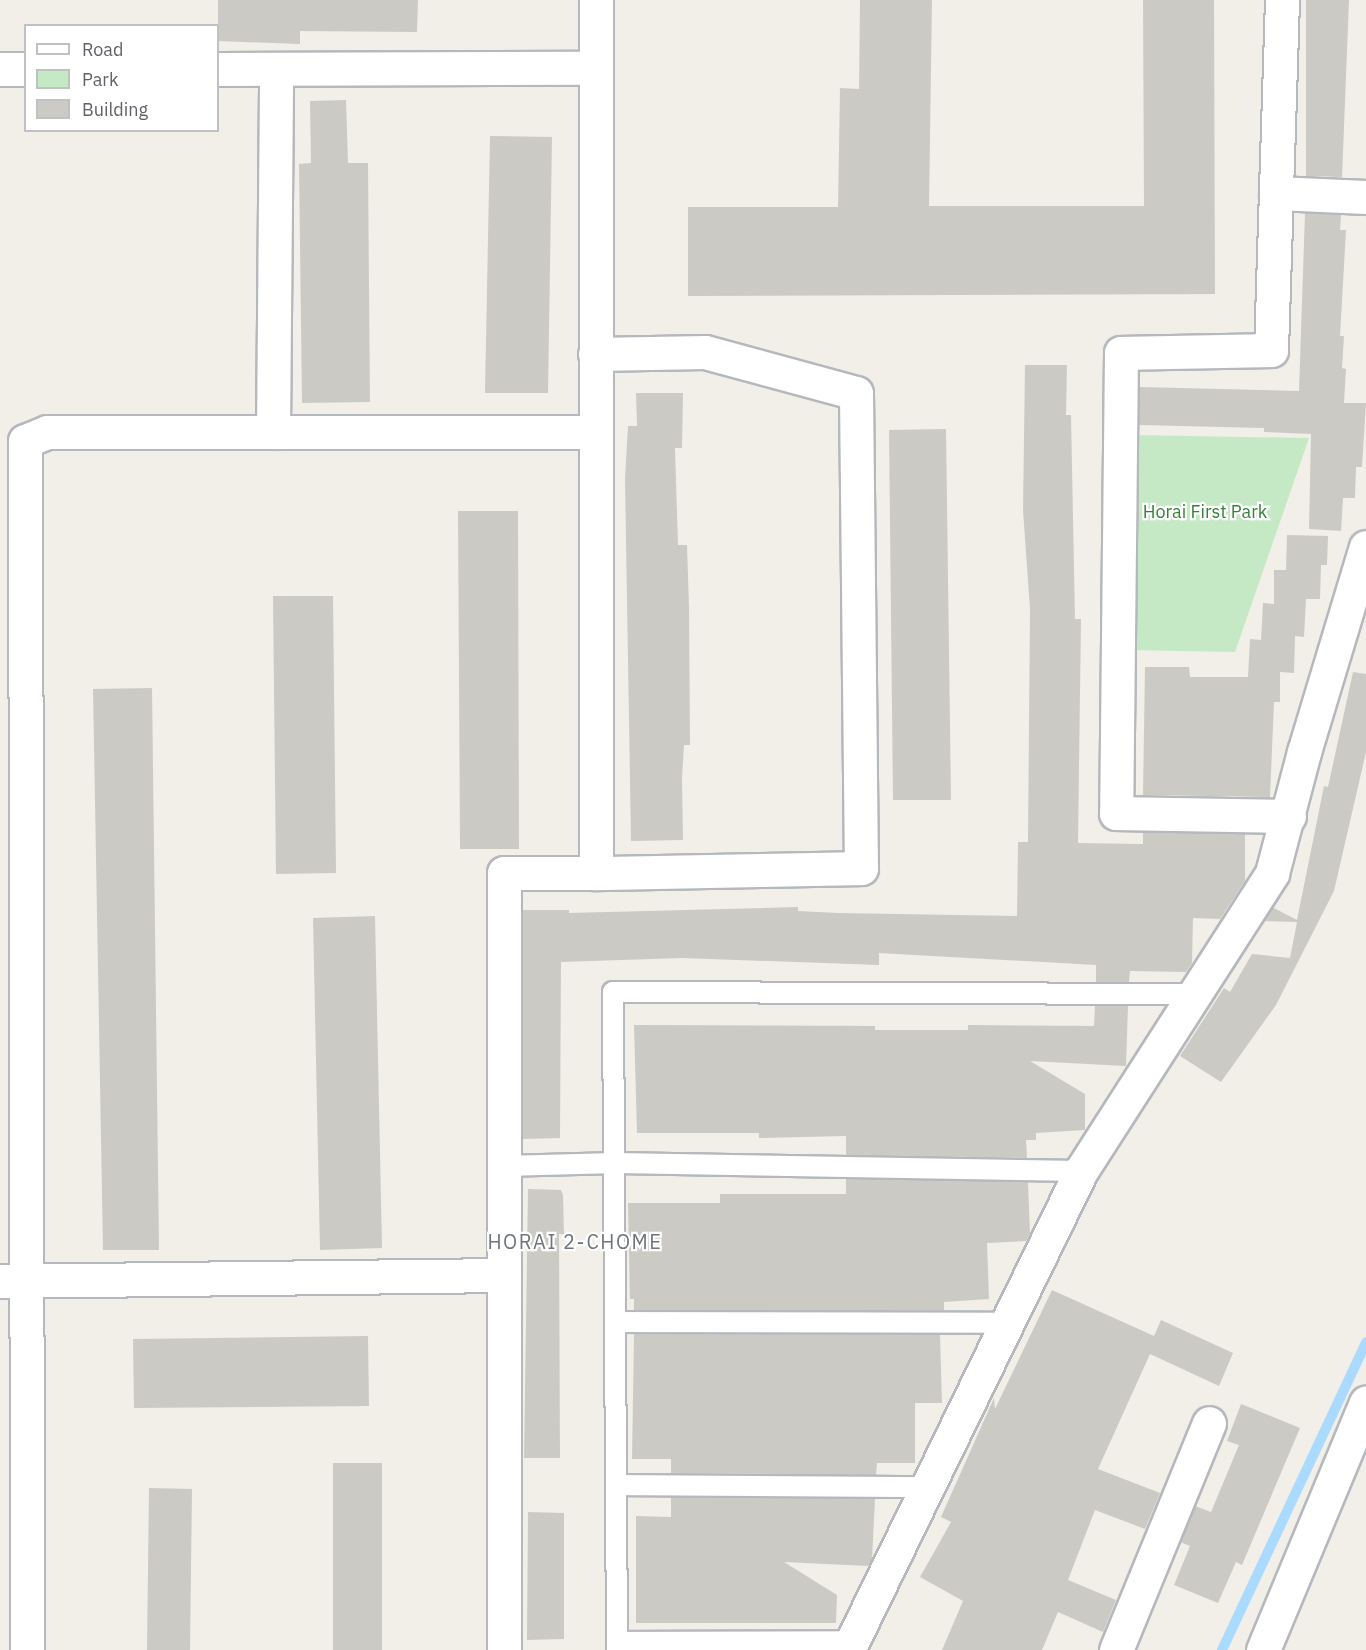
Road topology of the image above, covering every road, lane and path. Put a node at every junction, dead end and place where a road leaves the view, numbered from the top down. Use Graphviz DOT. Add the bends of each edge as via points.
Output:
graph roads {
  1 [pos="596,0"];
  2 [pos="1282,0"];
  3 [pos="594,68"];
  4 [pos="0,69"];
  5 [pos="24,69"];
  6 [pos="219,69"];
  7 [pos="276,69"];
  8 [pos="1276,193"];
  9 [pos="1366,197"];
  10 [pos="595,354"];
  11 [pos="273,432"];
  12 [pos="596,432"];
  13 [pos="1366,547"];
  14 [pos="1289,816"];
  15 [pos="596,873"];
  16 [pos="1195,994"];
  17 [pos="615,1163"];
  18 [pos="504,1166"];
  19 [pos="1080,1171"];
  20 [pos="503,1275"];
  21 [pos="14,1281"];
  22 [pos="618,1322"];
  23 [pos="1008,1323"];
  24 [pos="1366,1403"];
  25 [pos="1209,1423"];
  26 [pos="617,1485"];
  27 [pos="929,1486"];
  28 [pos="617,1646"];
  29 [pos="849,1646"];
  30 [pos="27,1650"];
  31 [pos="504,1650"];
  32 [pos="1116,1650"];
  33 [pos="1263,1650"];
  1 -- 3 [label="street"];
  2 -- 8 [label="street"];
  3 -- 7 [label="street"];
  3 -- 10 [label="street"];
  4 -- 5 [label="street"];
  6 -- 7 [label="street"];
  7 -- 11 [label="street"];
  8 -- 9 [label="street"];
  8 -- 14 [label="street" via="1271,350 1122,353 1116,813"];
  10 -- 12 [label="street"];
  10 -- 15 [label="street" via="705,352 856,393 861,868"];
  11 -- 12 [label="street"];
  11 -- 21 [label="street" via="47,432 25,441"];
  12 -- 15 [label="street"];
  13 -- 14 [label="street" via="1304,752"];
  14 -- 16 [label="street" via="1272,873"];
  15 -- 18 [label="street" via="504,873"];
  16 -- 17 [label="lane" via="613,992"];
  16 -- 19 [label="street"];
  17 -- 18 [label="lane"];
  17 -- 19 [label="lane"];
  17 -- 22 [label="lane"];
  18 -- 20 [label="street"];
  19 -- 23 [label="street"];
  20 -- 21 [label="street"];
  20 -- 31 [label="street"];
  21 -- 30 [label="street"];
  22 -- 23 [label="lane"];
  22 -- 26 [label="lane"];
  23 -- 27 [label="street"];
  24 -- 33 [label="street"];
  25 -- 32 [label="street"];
  26 -- 27 [label="lane"];
  26 -- 28 [label="lane"];
  27 -- 29 [label="street"];
  28 -- 29 [label="lane"];
}
